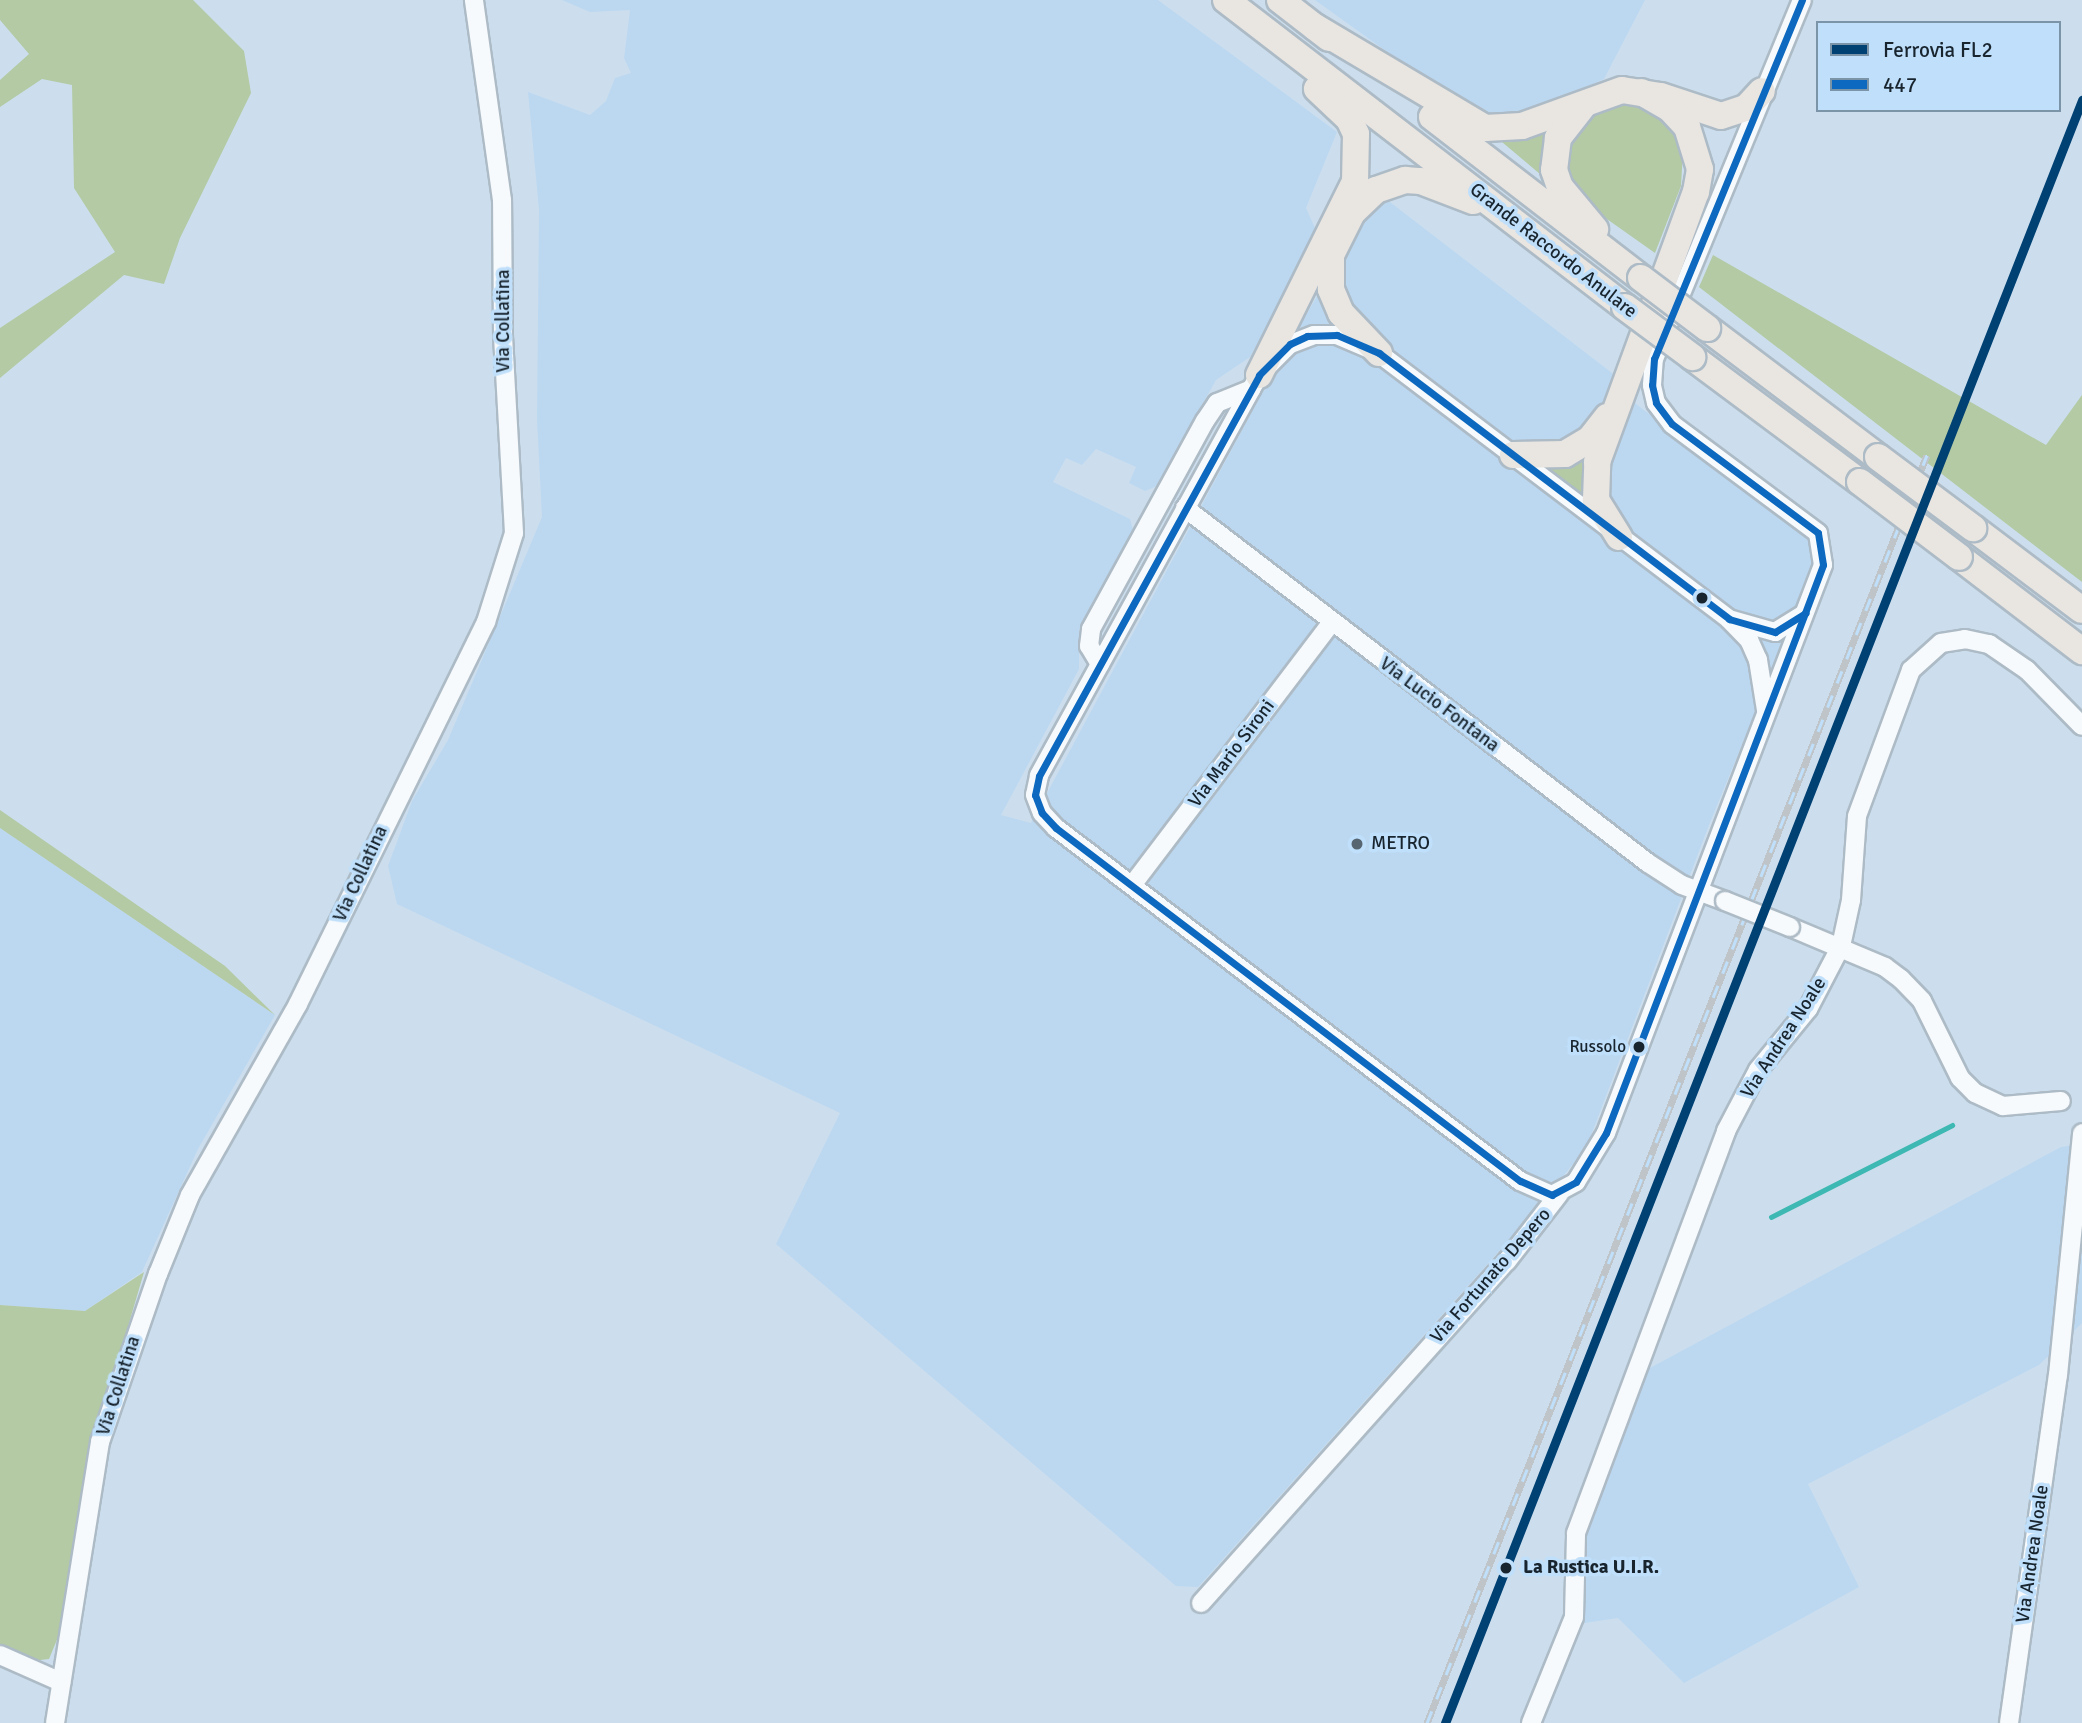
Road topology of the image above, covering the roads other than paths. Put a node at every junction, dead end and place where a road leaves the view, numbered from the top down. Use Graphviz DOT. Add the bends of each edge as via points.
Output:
graph roads {
  1 [pos="474,0"];
  2 [pos="1226,0"];
  3 [pos="1280,0"];
  4 [pos="1802,0"];
  5 [pos="1315,27"];
  6 [pos="1762,91"];
  7 [pos="1641,92"];
  8 [pos="1587,102"];
  9 [pos="1543,244"];
  10 [pos="1634,272"];
  11 [pos="1379,353"];
  12 [pos="1255,382"];
  13 [pos="1616,404"];
  14 [pos="1513,455"];
  15 [pos="1185,509"];
  16 [pos="1619,537"];
  17 [pos="2082,610"];
  18 [pos="1805,613"];
  19 [pos="1730,619"];
  20 [pos="1331,623"];
  21 [pos="2082,651"];
  22 [pos="1100,664"];
  23 [pos="1766,710"];
  24 [pos="2082,726"];
  25 [pos="1133,884"];
  26 [pos="1699,892"];
  27 [pos="1841,946"];
  28 [pos="2061,1101"];
  29 [pos="2082,1133"];
  30 [pos="1559,1194"];
  31 [pos="1201,1604"];
  32 [pos="0,1655"];
  33 [pos="61,1682"];
  34 [pos="55,1723"];
  35 [pos="1531,1723"];
  36 [pos="2008,1723"];
  1 -- 33 [label="street, Via Collatina" via="502,200 503,336 514,533 486,622 298,1004 190,1195 158,1274 100,1441"];
  2 -- 9 [label="highway, Grande Raccordo Anulare"];
  2 -- 12 [label="highway" via="1349,119 1358,147 1348,202"];
  3 -- 5 [label="highway, Grande Raccordo Anulare"];
  4 -- 6 [label="street"];
  5 -- 8 [label="highway" via="1479,127 1522,126"];
  5 -- 10 [label="highway, Grande Raccordo Anulare"];
  6 -- 7 [label="highway" via="1746,108 1721,116"];
  6 -- 18 [label="street" via="1654,359 1652,385 1656,403 1672,425 1818,533 1823,565"];
  7 -- 8 [label="highway" via="1622,90"];
  7 -- 13 [label="highway" via="1669,108 1687,127 1700,169 1685,223"];
  8 -- 10 [label="highway" via="1558,138 1555,175"];
  9 -- 11 [label="highway" via="1496,213 1421,181 1398,181 1376,190 1346,223 1333,247 1329,270 1332,296 1341,313"];
  9 -- 21 [label="highway, Grande Raccordo Anulare, bridge"];
  10 -- 17 [label="highway, Grande Raccordo Anulare, bridge"];
  11 -- 12 [label="street" via="1337,335 1307,336 1290,344"];
  11 -- 14 [label="street"];
  12 -- 15 [label="street"];
  12 -- 22 [label="street" via="1217,403 1205,421 1091,629 1089,646"];
  13 -- 14 [label="highway" via="1596,433 1574,450 1554,456"];
  13 -- 16 [label="highway" via="1597,463 1594,490 1601,512"];
  14 -- 16 [label="street"];
  15 -- 20 [label="street, Via Lucio Fontana"];
  15 -- 22 [label="street"];
  16 -- 19 [label="street"];
  18 -- 19 [label="street" via="1775,632"];
  18 -- 23 [label="street"];
  19 -- 23 [label="street" via="1749,640 1758,660"];
  20 -- 25 [label="street, Via Mario Sironi"];
  20 -- 26 [label="street, Via Lucio Fontana" via="1648,863"];
  22 -- 25 [label="street, Via Fortunato Depero" via="1039,776 1035,795 1048,821"];
  23 -- 26 [label="street"];
  24 -- 27 [label="street, Via Andrea Noale" via="2027,670 1989,644 1952,640 1928,650 1905,681 1864,791 1855,834 1849,916"];
  25 -- 30 [label="street, Via Fortunato Depero" via="1520,1181 1544,1194"];
  26 -- 27 [label="street, Via Lucio Fontana, bridge"];
  26 -- 30 [label="street" via="1600,1145 1581,1177"];
  27 -- 28 [label="street" via="1885,967 1909,986 1927,1010 1960,1078 1975,1093 2003,1106"];
  27 -- 35 [label="street, Via Andrea Noale" via="1808,1009 1758,1070 1726,1131 1576,1533 1574,1617"];
  29 -- 36 [label="street, Via Andrea Noale" via="2058,1375"];
  30 -- 31 [label="street, Via Fortunato Depero" via="1507,1261"];
  32 -- 33 [label="street"];
  33 -- 34 [label="street, Via Collatina"];
}
